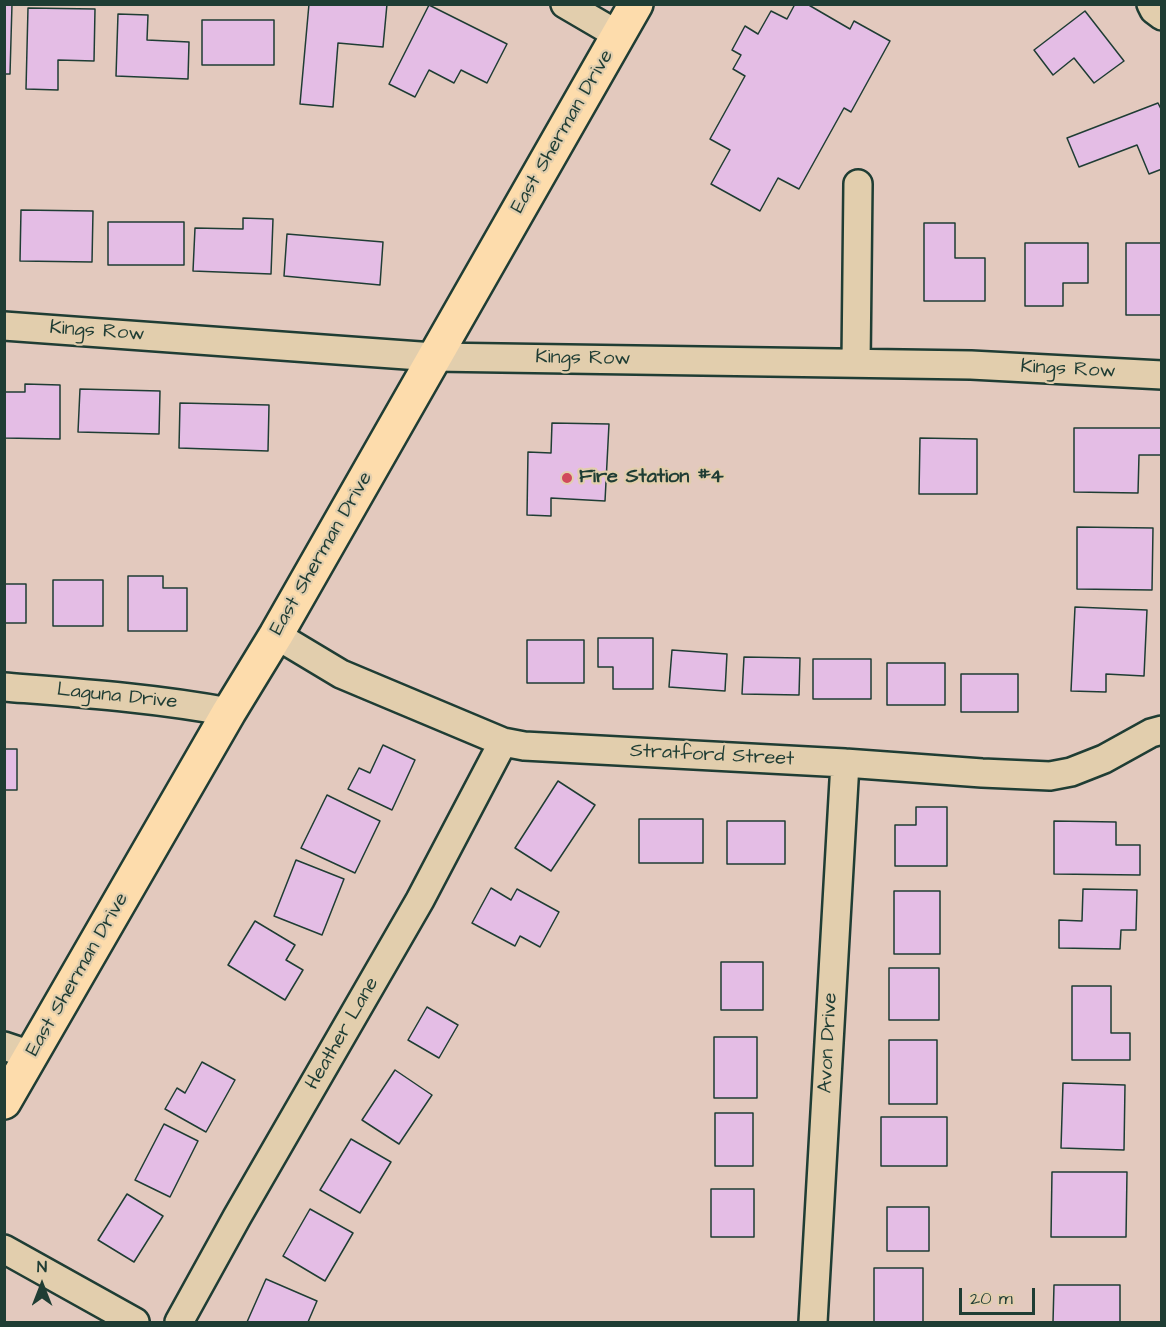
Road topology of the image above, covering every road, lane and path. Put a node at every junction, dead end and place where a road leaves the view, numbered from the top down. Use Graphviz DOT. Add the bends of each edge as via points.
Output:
graph roads {
  1 [pos="565,4"];
  2 [pos="636,4"];
  3 [pos="1151,4"];
  4 [pos="1161,16"];
  5 [pos="618,35"];
  6 [pos="858,184"];
  7 [pos="4,326"];
  8 [pos="435,357"];
  9 [pos="856,363"];
  10 [pos="1161,375"];
  11 [pos="276,635"];
  12 [pos="4,687"];
  13 [pos="229,712"];
  14 [pos="1161,730"];
  15 [pos="503,742"];
  16 [pos="845,763"];
  17 [pos="18,1050"];
  18 [pos="4,1102"];
  19 [pos="4,1249"];
  20 [pos="135,1323"];
  21 [pos="179,1323"];
  22 [pos="813,1323"];
  1 -- 5 [label="street"];
  2 -- 5 [label="main road, East Sherman Drive"];
  3 -- 4 [label="street"];
  5 -- 8 [label="main road, East Sherman Drive"];
  6 -- 9 [label="street"];
  7 -- 8 [label="street, Kings Row"];
  8 -- 9 [label="street, Kings Row"];
  8 -- 11 [label="main road, East Sherman Drive"];
  9 -- 10 [label="street, Kings Row"];
  11 -- 13 [label="main road, East Sherman Drive"];
  11 -- 15 [label="street, Stratford Street" via="341,674"];
  12 -- 13 [label="street, Laguna Drive" via="111,695"];
  13 -- 17 [label="main road, East Sherman Drive"];
  14 -- 16 [label="street, Stratford Street" via="1104,759 1050,776"];
  15 -- 16 [label="street, Stratford Street"];
  15 -- 21 [label="street, Heather Lane" via="420,900"];
  16 -- 22 [label="street, Avon Drive"];
  17 -- 18 [label="main road, East Sherman Drive"];
  19 -- 20 [label="street"];
}
